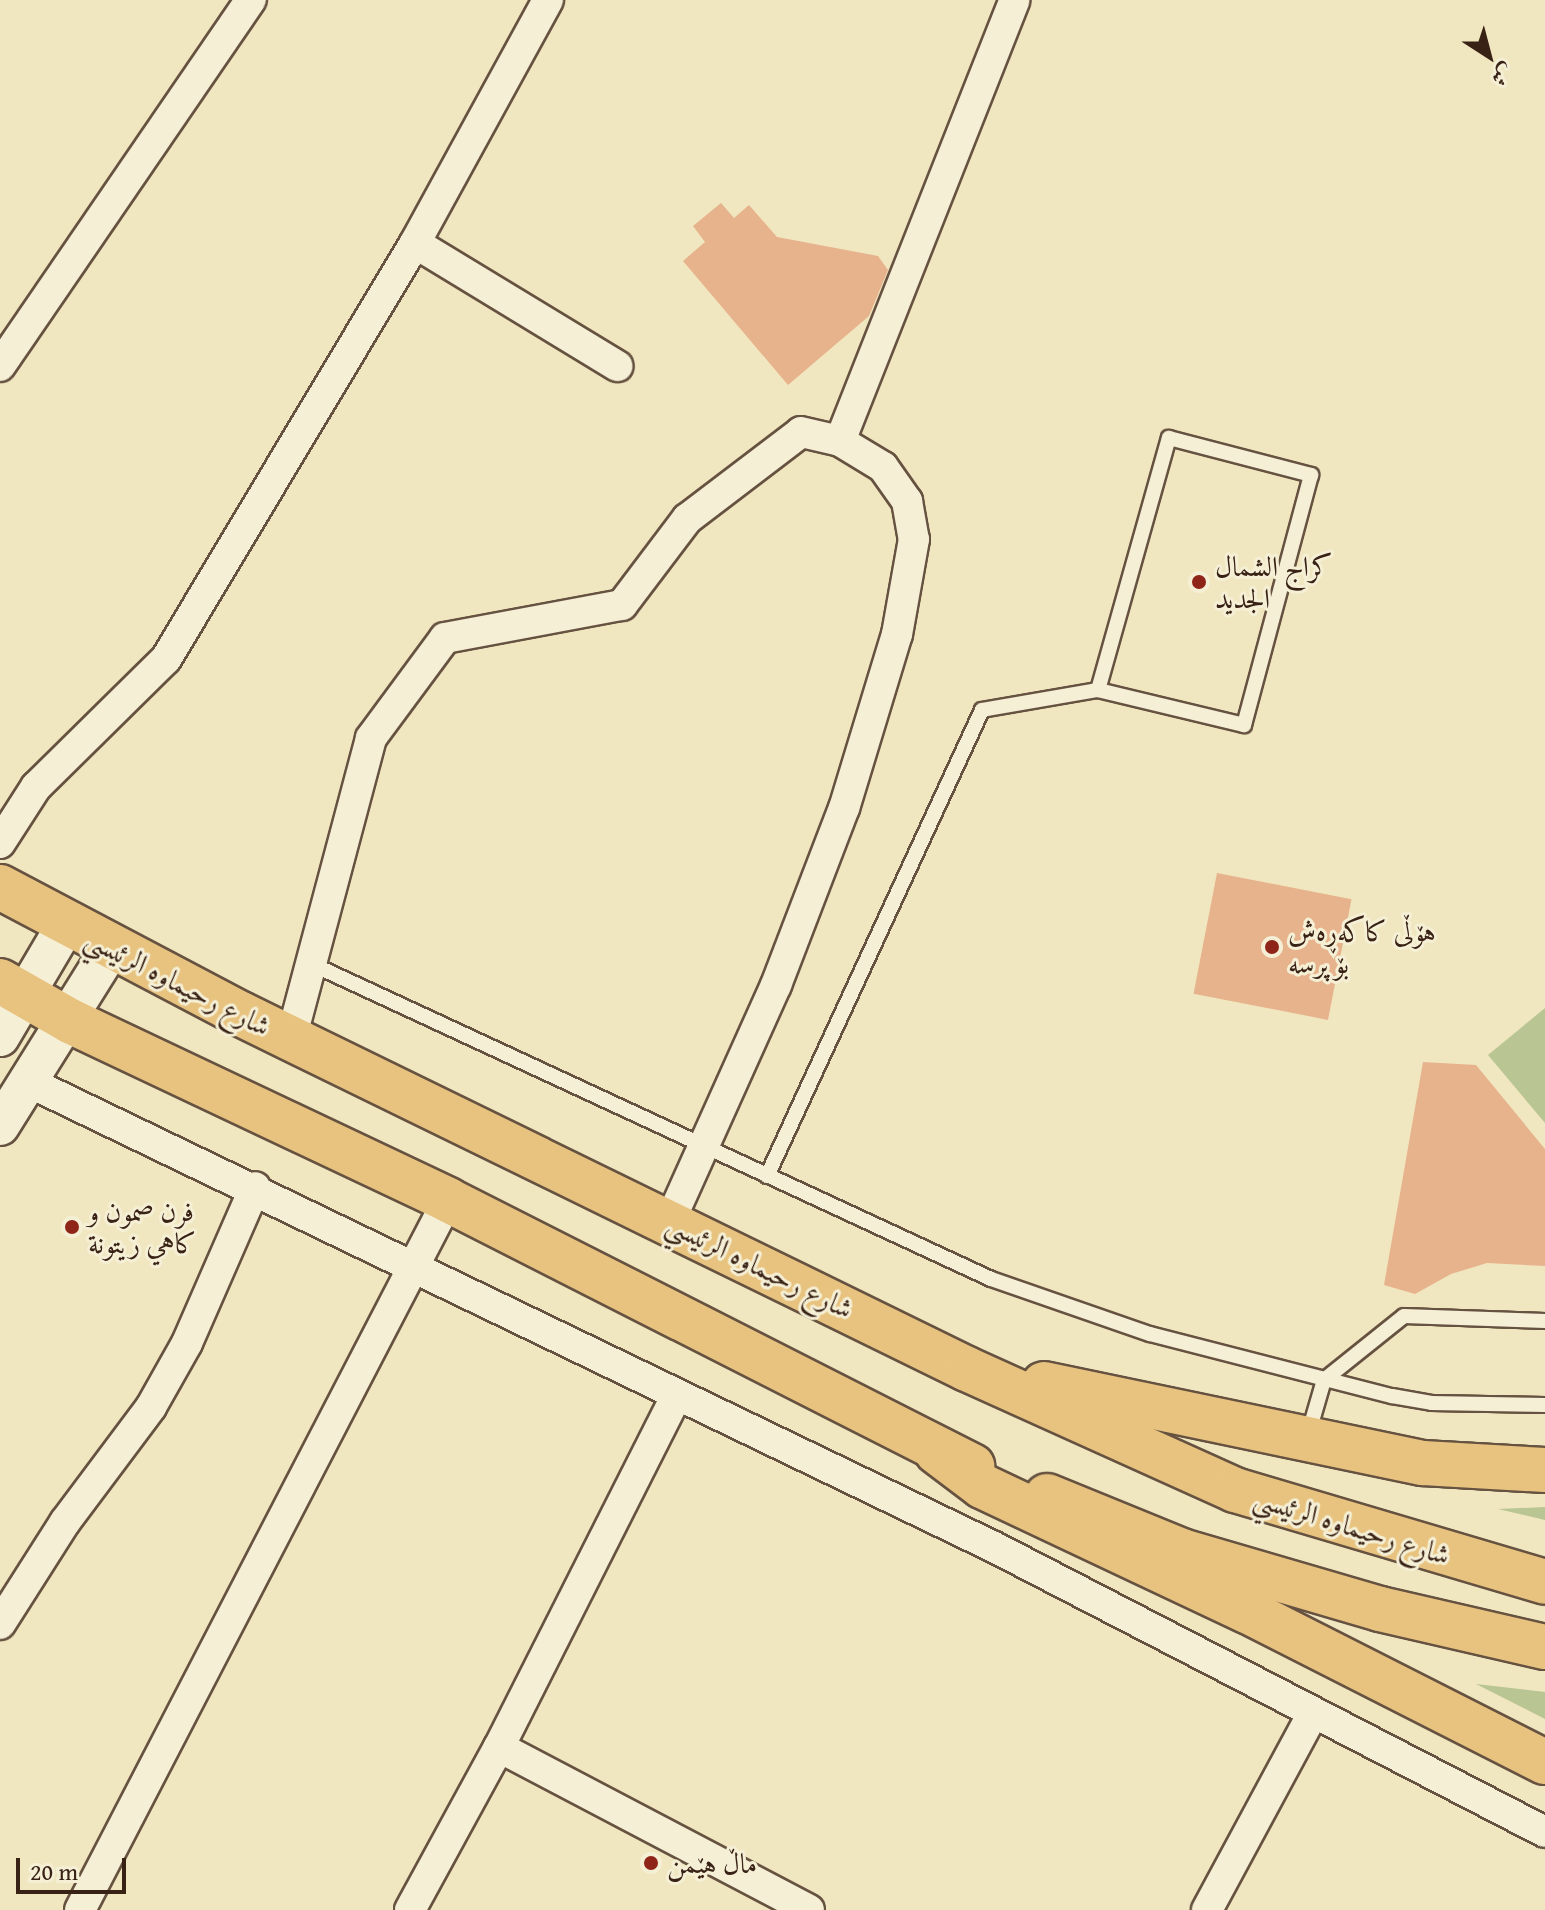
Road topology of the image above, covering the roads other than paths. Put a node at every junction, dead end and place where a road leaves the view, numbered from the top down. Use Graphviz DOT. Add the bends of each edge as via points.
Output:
graph roads {
  1 [pos="251,0"];
  2 [pos="548,0"];
  3 [pos="1015,0"];
  4 [pos="415,243"];
  5 [pos="0,366"];
  6 [pos="617,366"];
  7 [pos="840,441"];
  8 [pos="1098,690"];
  9 [pos="0,843"];
  10 [pos="0,887"];
  11 [pos="66,925"];
  12 [pos="110,950"];
  13 [pos="314,965"];
  14 [pos="13,988"];
  15 [pos="70,1021"];
  16 [pos="0,1037"];
  17 [pos="291,1039"];
  18 [pos="31,1083"];
  19 [pos="0,1126"];
  20 [pos="706,1146"];
  21 [pos="767,1176"];
  22 [pos="255,1187"];
  23 [pos="448,1200"];
  24 [pos="670,1221"];
  25 [pos="412,1271"];
  26 [pos="1545,1321"];
  27 [pos="967,1369"];
  28 [pos="1324,1380"];
  29 [pos="676,1397"];
  30 [pos="1545,1405"];
  31 [pos="1306,1439"];
  32 [pos="937,1452"];
  33 [pos="1545,1470"];
  34 [pos="1545,1582"];
  35 [pos="0,1624"];
  36 [pos="1545,1647"];
  37 [pos="1313,1713"];
  38 [pos="499,1747"];
  39 [pos="1545,1762"];
  40 [pos="1545,1832"];
  41 [pos="80,1910"];
  42 [pos="410,1910"];
  43 [pos="809,1910"];
  44 [pos="1207,1910"];
  1 -- 5 [label="street"];
  2 -- 4 [label="street"];
  3 -- 7 [label="street"];
  4 -- 6 [label="street"];
  4 -- 9 [label="street" via="166,659 36,787"];
  7 -- 13 [label="street" via="801,432 687,519 622,605 445,638 371,738"];
  7 -- 20 [label="street" via="883,467 907,501 914,539 911,568 897,634 844,808"];
  8 -- 8 [label="lane" via="1169,438 1311,475 1244,725"];
  8 -- 21 [label="lane" via="982,710"];
  10 -- 11 [label="main road, شارع رحيماوه الرئيسي"];
  11 -- 12 [label="main road, شارع رحيماوه الرئيسي"];
  11 -- 14 [label="street"];
  12 -- 15 [label="street"];
  12 -- 17 [label="main road, شارع رحيماوه الرئيسي"];
  13 -- 17 [label="street"];
  13 -- 20 [label="lane"];
  14 -- 15 [label="main road"];
  14 -- 16 [label="street"];
  15 -- 18 [label="street"];
  15 -- 23 [label="main road"];
  17 -- 24 [label="main road, شارع رحيماوه الرئيسي"];
  18 -- 19 [label="street"];
  18 -- 22 [label="street"];
  20 -- 21 [label="lane"];
  20 -- 24 [label="street"];
  21 -- 28 [label="lane" via="991,1279 1150,1334"];
  22 -- 25 [label="street"];
  22 -- 35 [label="street" via="187,1343 151,1407 65,1522"];
  23 -- 25 [label="street"];
  23 -- 32 [label="main road"];
  24 -- 27 [label="main road, شارع رحيماوه الرئيسي"];
  25 -- 29 [label="street"];
  25 -- 41 [label="street"];
  26 -- 28 [label="lane" via="1404,1316"];
  27 -- 31 [label="main road"];
  27 -- 34 [label="main road, شارع رحيماوه الرئيسي" via="1235,1490"];
  28 -- 30 [label="lane" via="1431,1403"];
  28 -- 31 [label="lane"];
  29 -- 37 [label="street" via="994,1547"];
  29 -- 38 [label="street"];
  31 -- 33 [label="main road" via="1423,1463"];
  32 -- 36 [label="main road" via="1182,1551 1380,1609"];
  32 -- 39 [label="main road" via="982,1486 1247,1611"];
  37 -- 40 [label="street"];
  37 -- 44 [label="street"];
  38 -- 42 [label="street"];
  38 -- 43 [label="street"];
}
